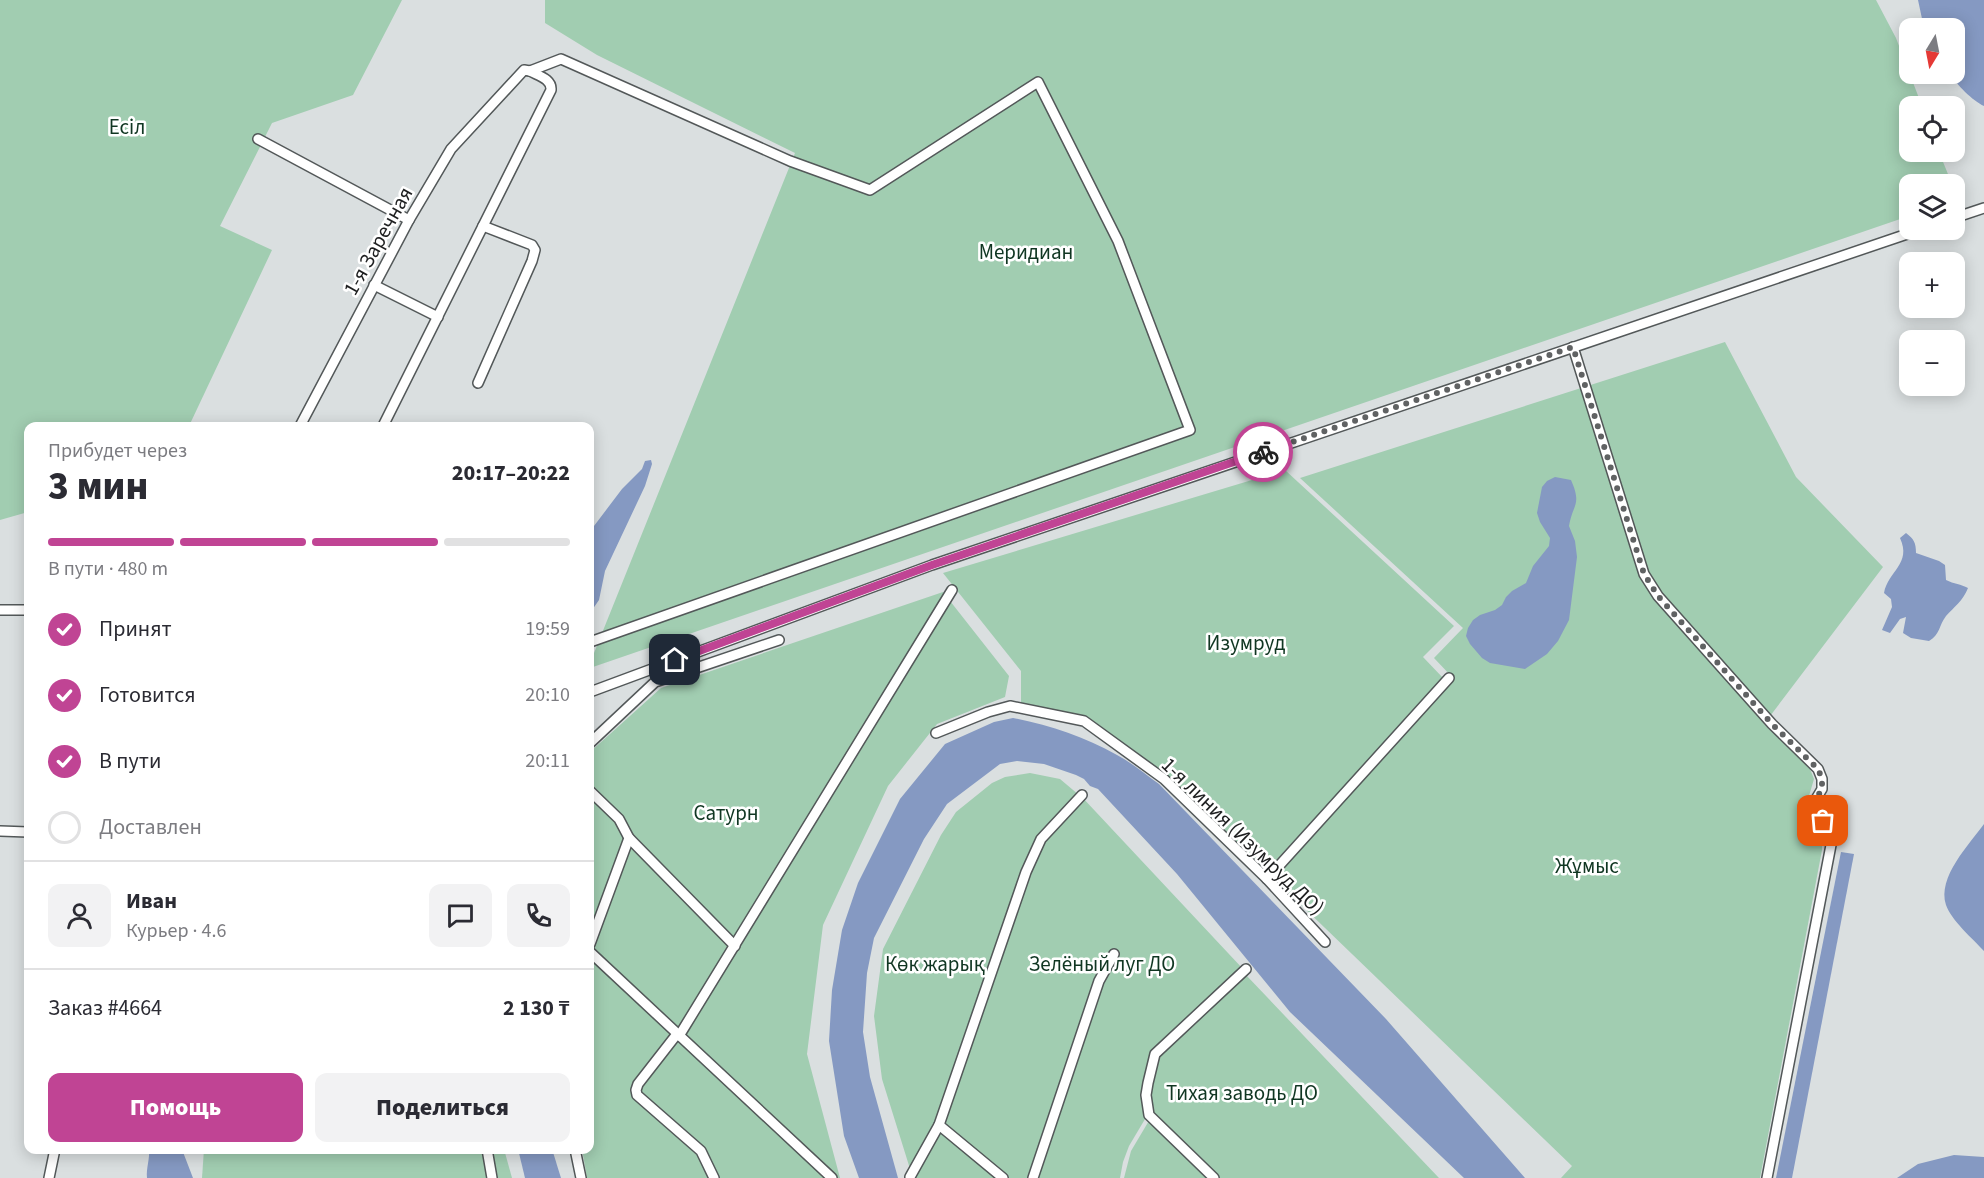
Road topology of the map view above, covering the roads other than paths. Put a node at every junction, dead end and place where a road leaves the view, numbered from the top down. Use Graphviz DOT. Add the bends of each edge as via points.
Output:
graph roads {
  1 [pos="530,71"];
  2 [pos="258,139"];
  3 [pos="1984,208"];
  4 [pos="1965,214"];
  5 [pos="409,220"];
  6 [pos="483,226"];
  7 [pos="1899,237"];
  8 [pos="374,285"];
  9 [pos="438,317"];
  10 [pos="1573,347"];
  11 [pos="478,383"];
  12 [pos="302,422"];
  13 [pos="385,422"];
  14 [pos="952,590"];
  15 [pos="0,610"];
  16 [pos="24,610"];
  17 [pos="780,640"];
  18 [pos="594,641"];
  19 [pos="1449,678"];
  20 [pos="594,691"];
  21 [pos="936,733"];
  22 [pos="594,739"];
  23 [pos="594,795"];
  24 [pos="1082,795"];
  25 [pos="0,831"];
  26 [pos="24,832"];
  27 [pos="629,838"];
  28 [pos="1267,879"];
  29 [pos="594,933"];
  30 [pos="1325,942"];
  31 [pos="735,945"];
  32 [pos="1114,954"];
  33 [pos="594,956"];
  34 [pos="1246,969"];
  35 [pos="678,1035"];
  36 [pos="939,1125"];
  37 [pos="54,1154"];
  38 [pos="488,1154"];
  39 [pos="576,1154"];
  40 [pos="910,1177"];
  41 [pos="49,1178"];
  42 [pos="492,1178"];
  43 [pos="581,1178"];
  44 [pos="714,1178"];
  45 [pos="832,1178"];
  46 [pos="1003,1178"];
  47 [pos="1033,1178"];
  48 [pos="1214,1178"];
  49 [pos="1767,1178"];
  1 -- 5 [label="street, 1-я Заречная" via="523,71 454,146"];
  1 -- 6 [label="street" via="548,80 551,90"];
  1 -- 18 [label="street, 1-я Заречная" via="561,59 790,161 870,190 1038,82 1118,241 1190,430"];
  2 -- 5 [label="street"];
  3 -- 4 [label="street"];
  5 -- 8 [label="street, 1-я Заречная"];
  6 -- 9 [label="street"];
  6 -- 11 [label="street" via="532,245 535,250"];
  7 -- 10 [label="street"];
  8 -- 9 [label="street"];
  8 -- 12 [label="street, 1-я Заречная"];
  9 -- 13 [label="street"];
  10 -- 20 [label="street" via="932,565"];
  10 -- 49 [label="street" via="1644,574 1658,596 1772,724 1818,769 1822,779 1816,811 1829,830 1831,845"];
  14 -- 31 [label="street"];
  15 -- 16 [label="street"];
  17 -- 22 [label="street" via="655,682"];
  19 -- 28 [label="street"];
  21 -- 28 [label="street, 1-я линия (Изумруд ДО)" via="1010,706 1084,721 1164,779"];
  23 -- 27 [label="street" via="619,819"];
  24 -- 36 [label="street" via="1041,839 1026,872"];
  25 -- 26 [label="street"];
  27 -- 29 [label="street"];
  27 -- 31 [label="street"];
  28 -- 30 [label="street, 1-я линия (Изумруд ДО)"];
  31 -- 35 [label="street"];
  32 -- 47 [label="street" via="1099,981"];
  33 -- 35 [label="street"];
  34 -- 48 [label="street" via="1155,1054 1146,1095 1149,1114"];
  35 -- 44 [label="street" via="638,1084 637,1095 701,1151"];
  35 -- 45 [label="street"];
  36 -- 40 [label="street"];
  36 -- 46 [label="street"];
  37 -- 41 [label="street"];
  38 -- 42 [label="street"];
  39 -- 43 [label="street"];
}
